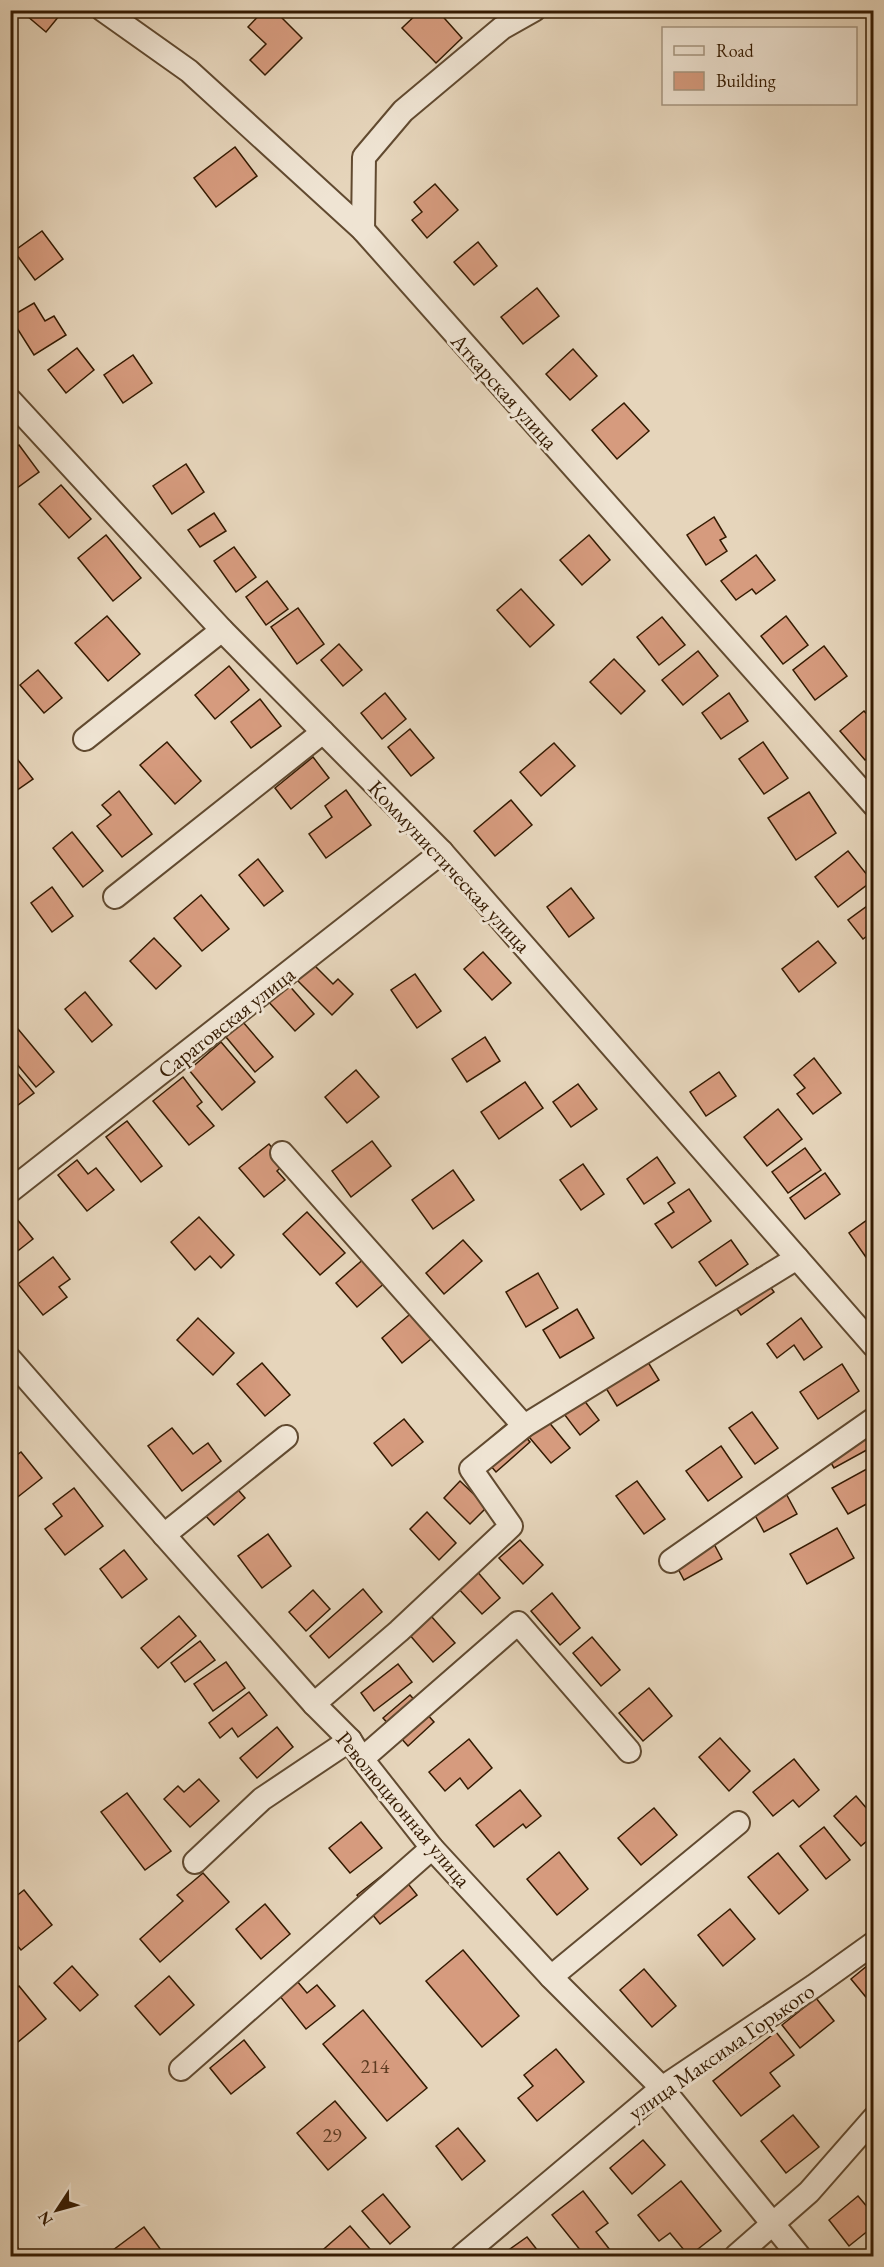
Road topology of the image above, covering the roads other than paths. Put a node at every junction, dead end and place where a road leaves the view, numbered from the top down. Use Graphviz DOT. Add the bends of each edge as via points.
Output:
graph roads {
  1 [pos="103,10"];
  2 [pos="534,10"];
  3 [pos="363,230"];
  4 [pos="10,400"];
  5 [pos="222,630"];
  6 [pos="323,732"];
  7 [pos="85,739"];
  8 [pos="873,806"];
  9 [pos="442,852"];
  10 [pos="115,897"];
  11 [pos="282,1153"];
  12 [pos="10,1191"];
  13 [pos="797,1258"];
  14 [pos="873,1346"];
  15 [pos="10,1359"];
  16 [pos="873,1419"];
  17 [pos="524,1426"];
  18 [pos="286,1437"];
  19 [pos="164,1535"];
  20 [pos="671,1561"];
  21 [pos="314,1704"];
  22 [pos="350,1740"];
  23 [pos="629,1751"];
  24 [pos="362,1760"];
  25 [pos="738,1823"];
  26 [pos="432,1848"];
  27 [pos="195,1862"];
  28 [pos="873,1943"];
  29 [pos="551,1977"];
  30 [pos="181,2069"];
  31 [pos="662,2088"];
  32 [pos="873,2118"];
  33 [pos="771,2224"];
  34 [pos="462,2256"];
  35 [pos="736,2256"];
  36 [pos="799,2256"];
  1 -- 3 [label="street, Аткарская улица" via="189,70"];
  2 -- 3 [label="street" via="502,28 403,111 364,157"];
  3 -- 8 [label="street, Аткарская улица"];
  4 -- 5 [label="street, Коммунистическая улица"];
  5 -- 6 [label="street, Коммунистическая улица"];
  5 -- 7 [label="street"];
  6 -- 9 [label="street, Коммунистическая улица"];
  6 -- 10 [label="street"];
  9 -- 12 [label="street, Саратовская улица"];
  9 -- 13 [label="street, Коммунистическая улица"];
  11 -- 17 [label="street"];
  13 -- 14 [label="street, Коммунистическая улица"];
  13 -- 17 [label="street"];
  15 -- 19 [label="street, Революционная улица"];
  16 -- 20 [label="street"];
  17 -- 21 [label="street" via="471,1469 512,1526"];
  18 -- 19 [label="street"];
  19 -- 21 [label="street, Революционная улица"];
  21 -- 22 [label="street, Революционная улица"];
  22 -- 24 [label="street, Революционная улица"];
  22 -- 27 [label="street" via="262,1799"];
  23 -- 24 [label="street" via="518,1623"];
  24 -- 26 [label="street, Революционная улица"];
  25 -- 29 [label="street"];
  26 -- 29 [label="street, Революционная улица"];
  26 -- 30 [label="street"];
  28 -- 31 [label="street, улица Максима Горького"];
  29 -- 31 [label="street, Революционная улица"];
  31 -- 33 [label="street, Революционная улица"];
  31 -- 34 [label="street, улица Максима Горького"];
  32 -- 33 [label="street" via="809,2192"];
  33 -- 35 [label="street"];
  33 -- 36 [label="street, Революционная улица"];
}
